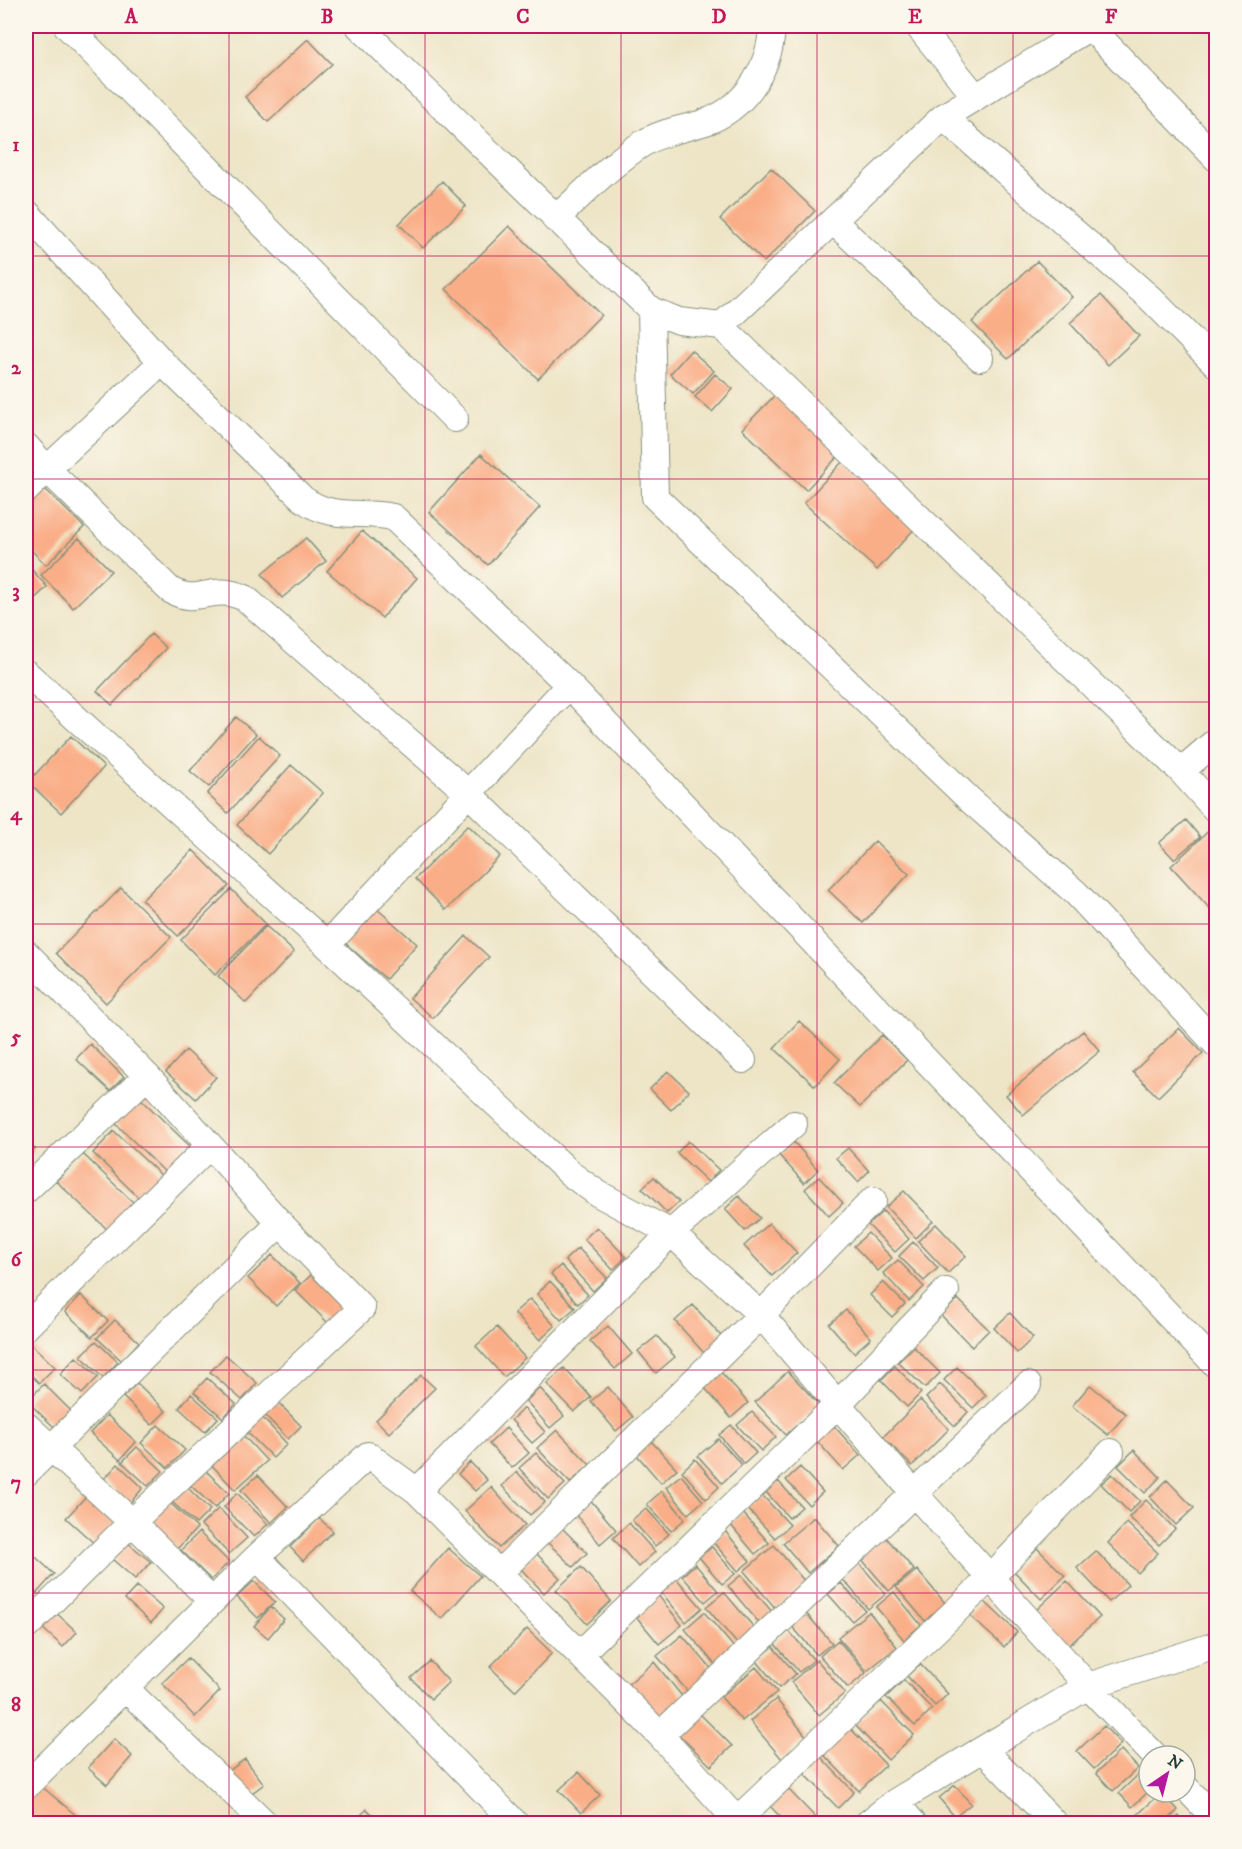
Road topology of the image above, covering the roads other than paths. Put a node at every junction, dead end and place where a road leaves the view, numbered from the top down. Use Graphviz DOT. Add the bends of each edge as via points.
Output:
graph roads {
  1 [pos="67,26"];
  2 [pos="359,26"];
  3 [pos="772,26"];
  4 [pos="918,26"];
  5 [pos="976,97"];
  6 [pos="943,117"];
  7 [pos="1216,158"];
  8 [pos="26,212"];
  9 [pos="555,219"];
  10 [pos="833,221"];
  11 [pos="651,310"];
  12 [pos="721,326"];
  13 [pos="980,358"];
  14 [pos="162,362"];
  15 [pos="1216,364"];
  16 [pos="455,419"];
  17 [pos="26,446"];
  18 [pos="47,469"];
  19 [pos="26,490"];
  20 [pos="26,673"];
  21 [pos="569,685"];
  22 [pos="1216,741"];
  23 [pos="1181,771"];
  24 [pos="468,794"];
  25 [pos="1216,810"];
  26 [pos="327,945"];
  27 [pos="26,953"];
  28 [pos="1216,1044"];
  29 [pos="743,1060"];
  30 [pos="147,1076"];
  31 [pos="794,1124"];
  32 [pos="208,1146"];
  33 [pos="26,1190"];
  34 [pos="873,1200"];
  35 [pos="280,1222"];
  36 [pos="671,1233"];
  37 [pos="946,1291"];
  38 [pos="761,1315"];
  39 [pos="26,1327"];
  40 [pos="1216,1365"];
  41 [pos="1028,1385"];
  42 [pos="839,1403"];
  43 [pos="26,1425"];
  44 [pos="51,1447"];
  45 [pos="1111,1452"];
  46 [pos="26,1473"];
  47 [pos="417,1491"];
  48 [pos="914,1493"];
  49 [pos="132,1522"];
  50 [pos="256,1557"];
  51 [pos="500,1573"];
  52 [pos="990,1578"];
  53 [pos="212,1601"];
  54 [pos="26,1628"];
  55 [pos="1216,1645"];
  56 [pos="580,1654"];
  57 [pos="1088,1686"];
  58 [pos="125,1688"];
  59 [pos="660,1735"];
  60 [pos="1144,1744"];
  61 [pos="983,1749"];
  62 [pos="26,1786"];
  63 [pos="1197,1799"];
  64 [pos="895,1802"];
  65 [pos="1216,1819"];
  66 [pos="738,1822"];
  67 [pos="266,1824"];
  68 [pos="516,1824"];
  69 [pos="867,1824"];
  70 [pos="914,1824"];
  71 [pos="1055,1824"];
  1 -- 16 [label="street"];
  2 -- 9 [label="street"];
  3 -- 9 [label="street" via="772,44 759,76 732,109 710,120 661,133 640,145"];
  4 -- 5 [label="street"];
  5 -- 6 [label="street"];
  5 -- 7 [label="street" via="1090,27"];
  6 -- 10 [label="street"];
  6 -- 15 [label="street" via="1150,298"];
  8 -- 14 [label="street"];
  9 -- 11 [label="street"];
  10 -- 12 [label="street"];
  10 -- 13 [label="street"];
  11 -- 12 [label="street" via="679,321"];
  11 -- 28 [label="street" via="656,497 969,800 1076,893"];
  12 -- 23 [label="street"];
  14 -- 18 [label="street"];
  14 -- 21 [label="street" via="317,509 393,517"];
  17 -- 18 [label="street"];
  18 -- 19 [label="street"];
  18 -- 24 [label="street" via="171,590 191,598 216,590 231,591 245,598"];
  20 -- 26 [label="street"];
  21 -- 24 [label="street"];
  21 -- 40 [label="street"];
  22 -- 23 [label="street"];
  23 -- 25 [label="street"];
  24 -- 26 [label="street"];
  24 -- 29 [label="street"];
  26 -- 36 [label="street" via="572,1174 597,1193"];
  27 -- 30 [label="street"];
  30 -- 32 [label="street"];
  30 -- 33 [label="street"];
  31 -- 36 [label="street"];
  32 -- 35 [label="street"];
  32 -- 39 [label="street"];
  34 -- 38 [label="street"];
  35 -- 44 [label="street"];
  35 -- 49 [label="street" via="362,1308"];
  36 -- 38 [label="street"];
  36 -- 47 [label="street"];
  37 -- 42 [label="street"];
  38 -- 42 [label="street"];
  38 -- 51 [label="street"];
  41 -- 48 [label="street"];
  42 -- 48 [label="street"];
  42 -- 56 [label="street"];
  43 -- 44 [label="street"];
  44 -- 46 [label="street"];
  44 -- 49 [label="street"];
  45 -- 52 [label="street"];
  47 -- 50 [label="street" via="368,1455"];
  47 -- 51 [label="street"];
  48 -- 52 [label="street"];
  48 -- 59 [label="street"];
  49 -- 53 [label="street"];
  49 -- 54 [label="street"];
  50 -- 53 [label="street"];
  50 -- 68 [label="street"];
  51 -- 56 [label="street"];
  52 -- 57 [label="street"];
  52 -- 66 [label="street"];
  53 -- 58 [label="street"];
  55 -- 57 [label="street"];
  56 -- 59 [label="street"];
  57 -- 60 [label="street"];
  57 -- 61 [label="street"];
  58 -- 62 [label="street"];
  58 -- 67 [label="street"];
  59 -- 66 [label="street"];
  61 -- 64 [label="street"];
  61 -- 71 [label="street"];
  63 -- 65 [label="street"];
  64 -- 69 [label="street"];
  64 -- 70 [label="street"];
}
